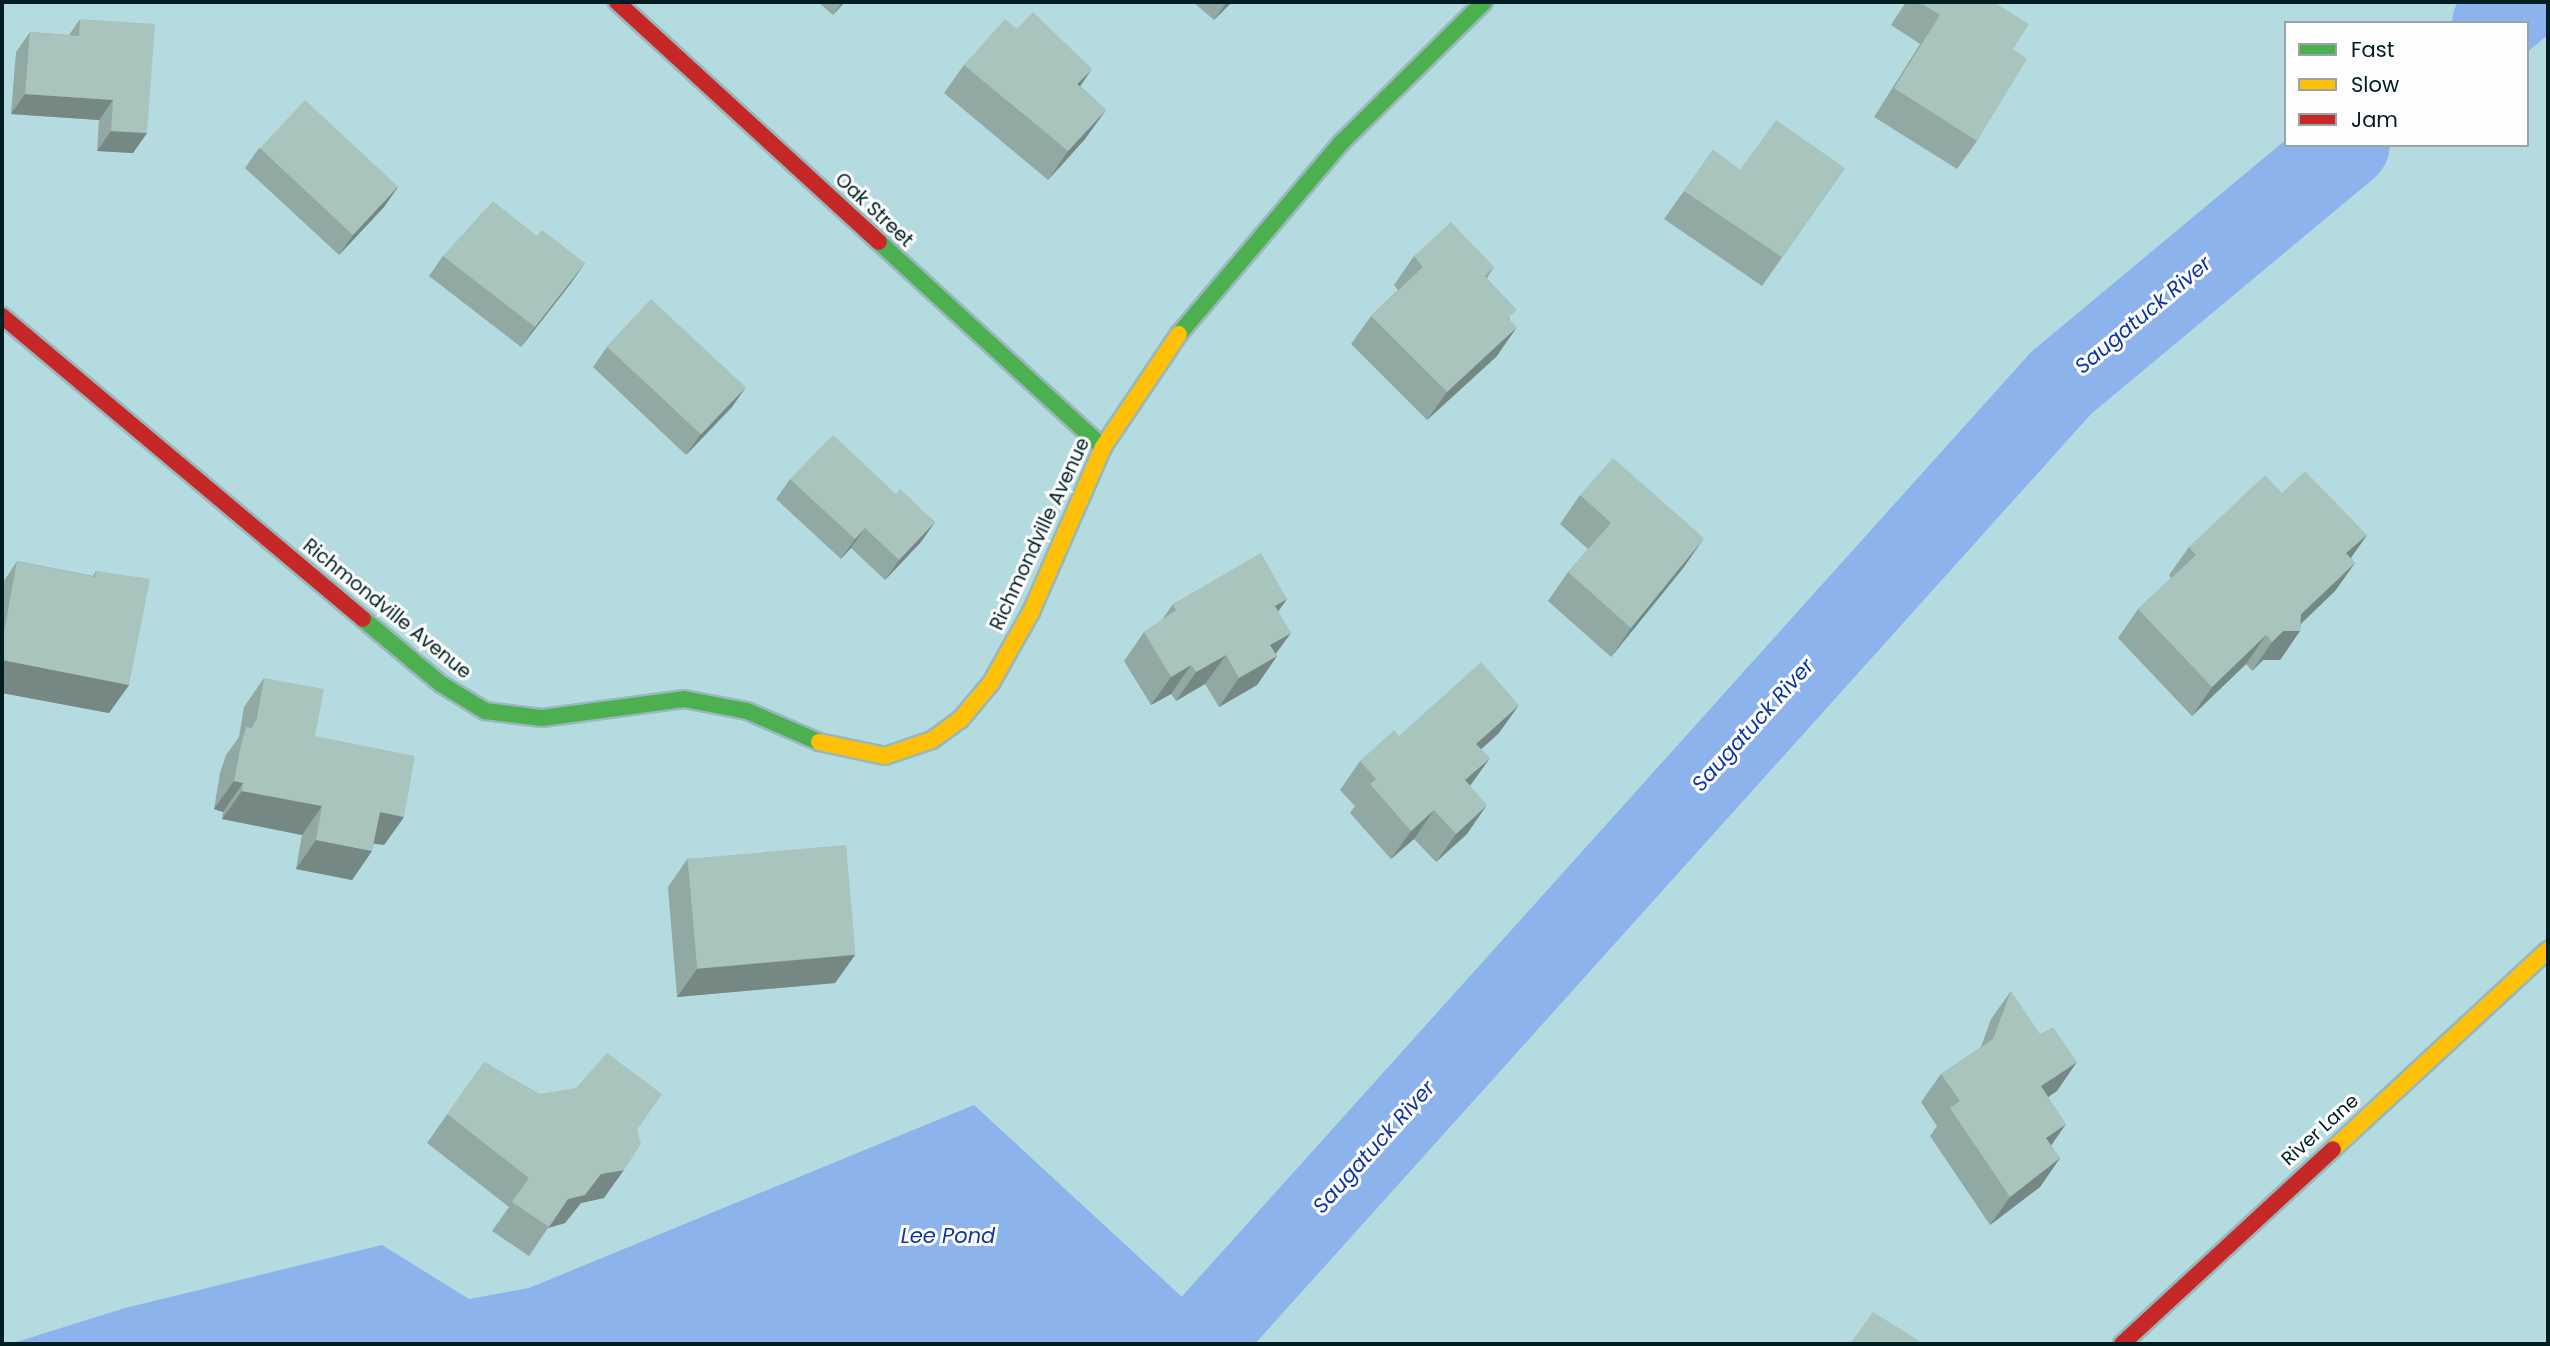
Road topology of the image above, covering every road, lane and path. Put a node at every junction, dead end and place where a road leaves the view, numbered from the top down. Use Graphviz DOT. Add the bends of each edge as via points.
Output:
graph roads {
  1 [pos="618,2"];
  2 [pos="1484,2"];
  3 [pos="2,316"];
  4 [pos="1103,447"];
  5 [pos="2548,950"];
  6 [pos="2122,1344"];
  1 -- 4 [label="street, Oak Street"];
  2 -- 4 [label="street, Richmondville Avenue" via="1341,143 1215,288 1161,355"];
  3 -- 4 [label="street, Richmondville Avenue" via="441,684 485,711 542,718 684,699 747,711 829,747 885,756 932,740 960,720 991,683 1031,612"];
  5 -- 6 [label="street, River Lane"];
}
